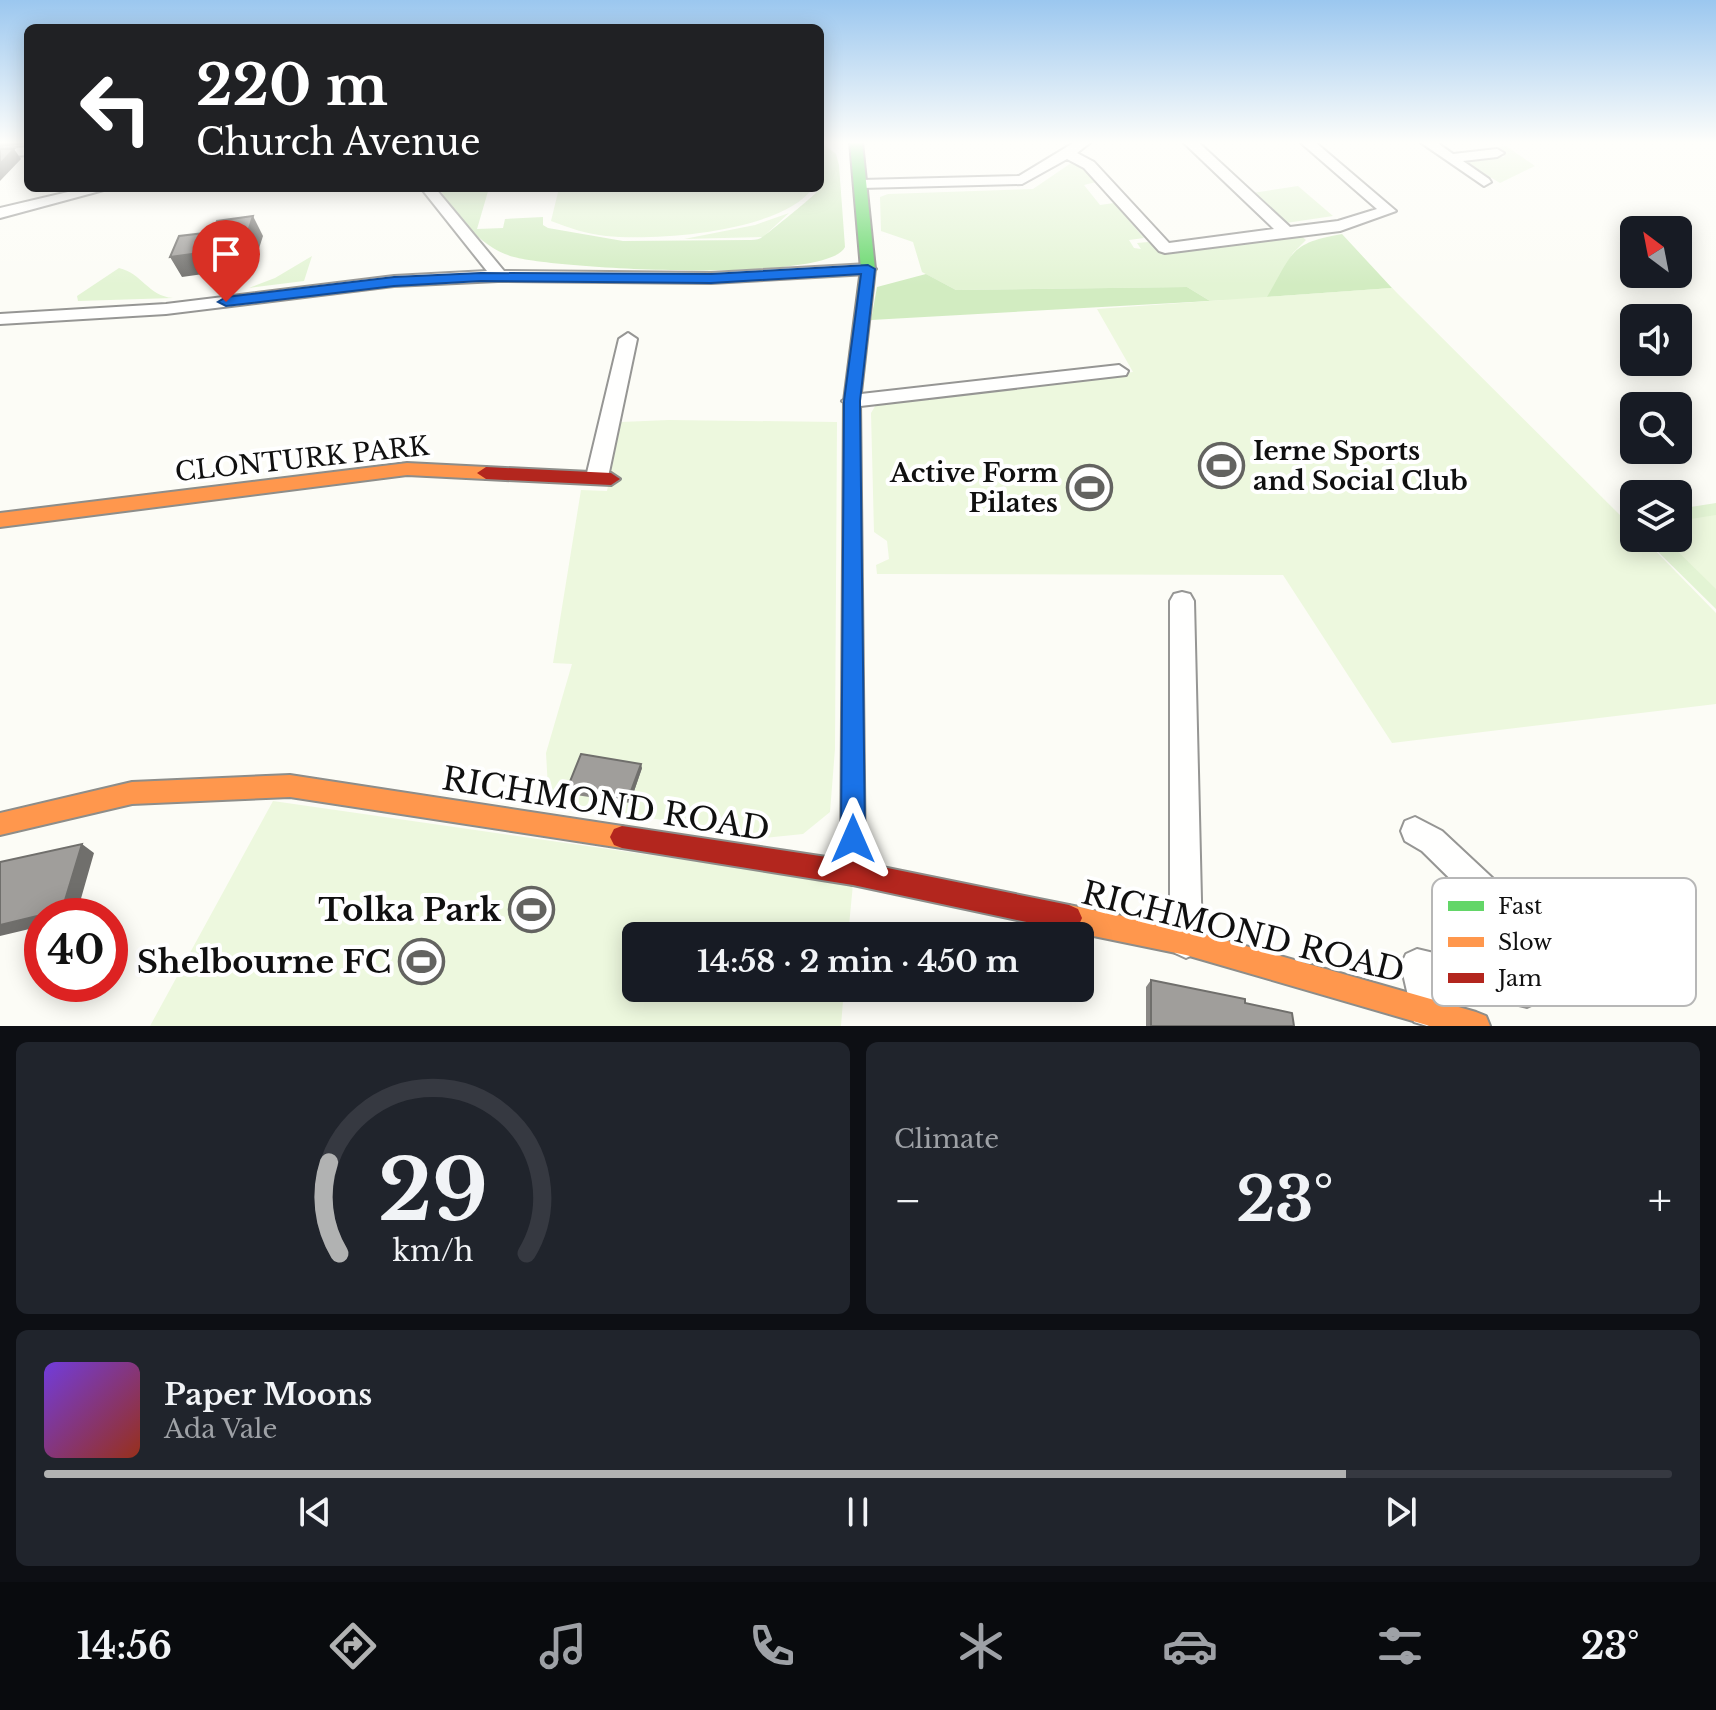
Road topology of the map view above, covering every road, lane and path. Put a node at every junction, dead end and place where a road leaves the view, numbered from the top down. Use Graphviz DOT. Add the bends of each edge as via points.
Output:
graph roads {
  1 [pos="861,190"];
  2 [pos="1111,190"];
  3 [pos="1241,190"];
  4 [pos="1365,190"];
  5 [pos="87,192"];
  6 [pos="431,192"];
  7 [pos="0,213"];
  8 [pos="1287,233"];
  9 [pos="868,269"];
  10 [pos="498,276"];
  11 [pos="0,319"];
  12 [pos="628,339"];
  13 [pos="1119,371"];
  14 [pos="852,401"];
  15 [pos="604,478"];
  16 [pos="0,520"];
  17 [pos="1182,601"];
  18 [pos="0,824"];
  19 [pos="1415,831"];
  20 [pos="853,873"];
  21 [pos="1471,878"];
  22 [pos="1186,942"];
  23 [pos="1432,969"];
  24 [pos="1426,1010"];
  25 [pos="1476,1026"];
  1 -- 9 [label="street"];
  2 -- 8 [label="street" via="1159,243 1171,249"];
  3 -- 8 [label="street"];
  4 -- 8 [label="street" via="1388,209 1386,213"];
  5 -- 7 [label="street"];
  6 -- 10 [label="street" via="455,227 494,264"];
  9 -- 10 [label="street" via="711,278"];
  9 -- 14 [label="street"];
  10 -- 11 [label="street" via="394,281 166,309"];
  12 -- 15 [label="street"];
  13 -- 14 [label="street"];
  14 -- 20 [label="street"];
  15 -- 16 [label="street, CLONTURK PARK" via="407,469"];
  17 -- 22 [label="street"];
  18 -- 20 [label="street, RICHMOND ROAD" via="132,793 280,785"];
  19 -- 21 [label="street"];
  20 -- 22 [label="street, RICHMOND ROAD"];
  22 -- 24 [label="street, RICHMOND ROAD"];
  23 -- 24 [label="street" via="1417,965"];
  24 -- 25 [label="street, RICHMOND ROAD"];
}
